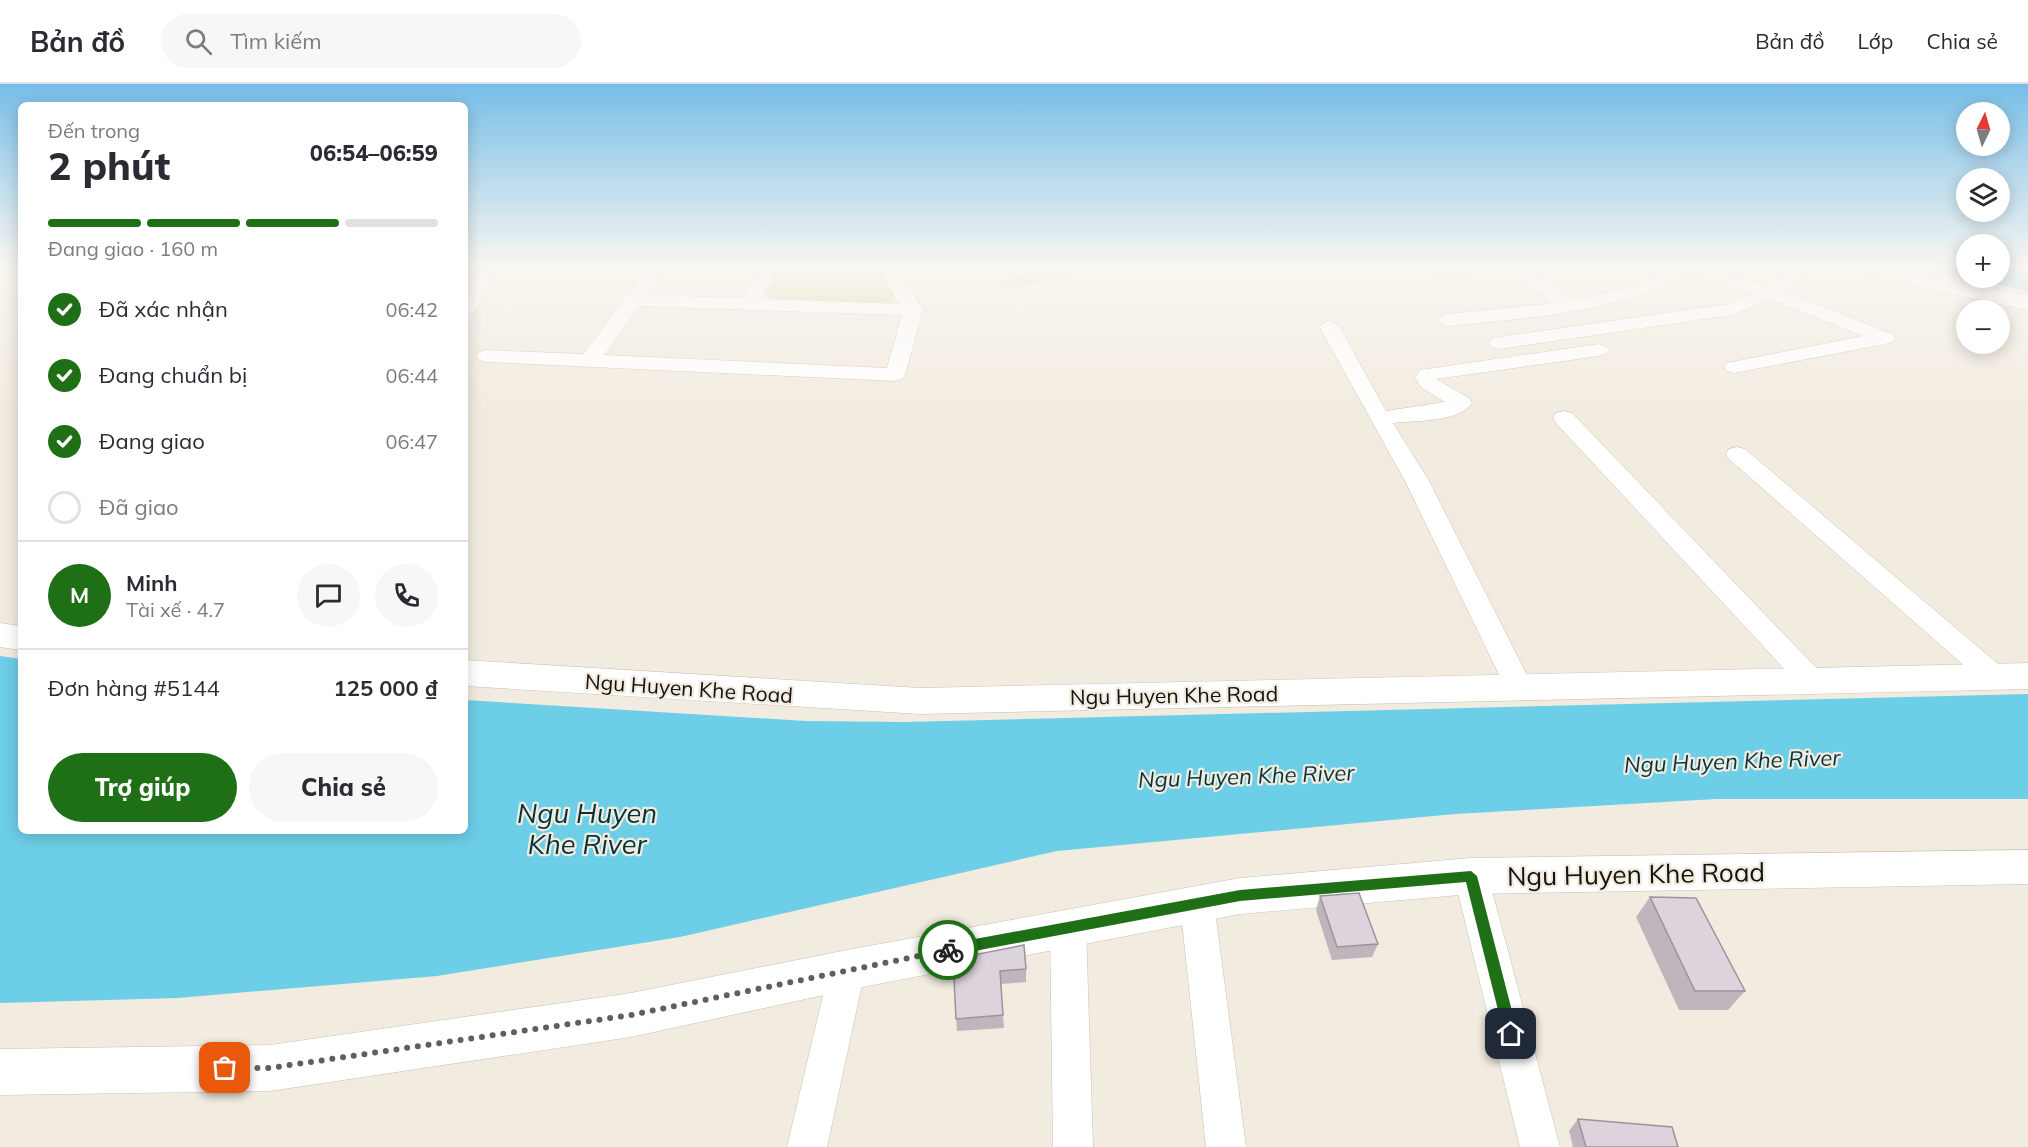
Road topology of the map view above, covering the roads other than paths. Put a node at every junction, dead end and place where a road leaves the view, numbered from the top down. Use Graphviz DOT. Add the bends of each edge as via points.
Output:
graph roads {
  1 [pos="621,317"];
  2 [pos="911,317"];
  3 [pos="1479,317"];
  4 [pos="1680,317"];
  5 [pos="1831,317"];
  6 [pos="1449,320"];
  7 [pos="1329,326"];
  8 [pos="1581,331"];
  9 [pos="1499,343"];
  10 [pos="486,356"];
  11 [pos="590,360"];
  12 [pos="1734,367"];
  13 [pos="1380,418"];
  14 [pos="1564,418"];
  15 [pos="1737,454"];
  16 [pos="0,635"];
  17 [pos="18,638"];
  18 [pos="468,673"];
  19 [pos="2011,676"];
  20 [pos="1812,681"];
  21 [pos="1519,687"];
  22 [pos="2028,867"];
  23 [pos="1471,876"];
  24 [pos="1197,903"];
  25 [pos="1068,927"];
  26 [pos="847,970"];
  27 [pos="0,1072"];
  28 [pos="807,1147"];
  29 [pos="1074,1147"];
  30 [pos="1226,1147"];
  31 [pos="1540,1147"];
  1 -- 11 [label="street"];
  2 -- 11 [label="street" via="895,375"];
  3 -- 6 [label="street"];
  4 -- 8 [label="street"];
  5 -- 12 [label="street" via="1885,338"];
  7 -- 13 [label="street"];
  8 -- 9 [label="street"];
  8 -- 13 [label="street" via="1599,350 1427,374 1428,384 1461,403 1446,410"];
  10 -- 11 [label="street"];
  13 -- 21 [label="street" via="1417,481"];
  14 -- 20 [label="street"];
  15 -- 19 [label="street"];
  16 -- 17 [label="street"];
  18 -- 21 [label="street, Ngu Huyen Khe Road" via="819,698 920,701"];
  19 -- 20 [label="street, Ngu Huyen Khe Road"];
  20 -- 21 [label="street, Ngu Huyen Khe Road"];
  22 -- 23 [label="street, Ngu Huyen Khe Road"];
  23 -- 24 [label="street, Ngu Huyen Khe Road"];
  23 -- 31 [label="street"];
  24 -- 25 [label="street, Ngu Huyen Khe Road"];
  24 -- 30 [label="street"];
  25 -- 26 [label="street, Ngu Huyen Khe Road"];
  25 -- 29 [label="street"];
  26 -- 27 [label="street, Ngu Huyen Khe Road" via="631,1015 270,1068"];
  26 -- 28 [label="street"];
}
